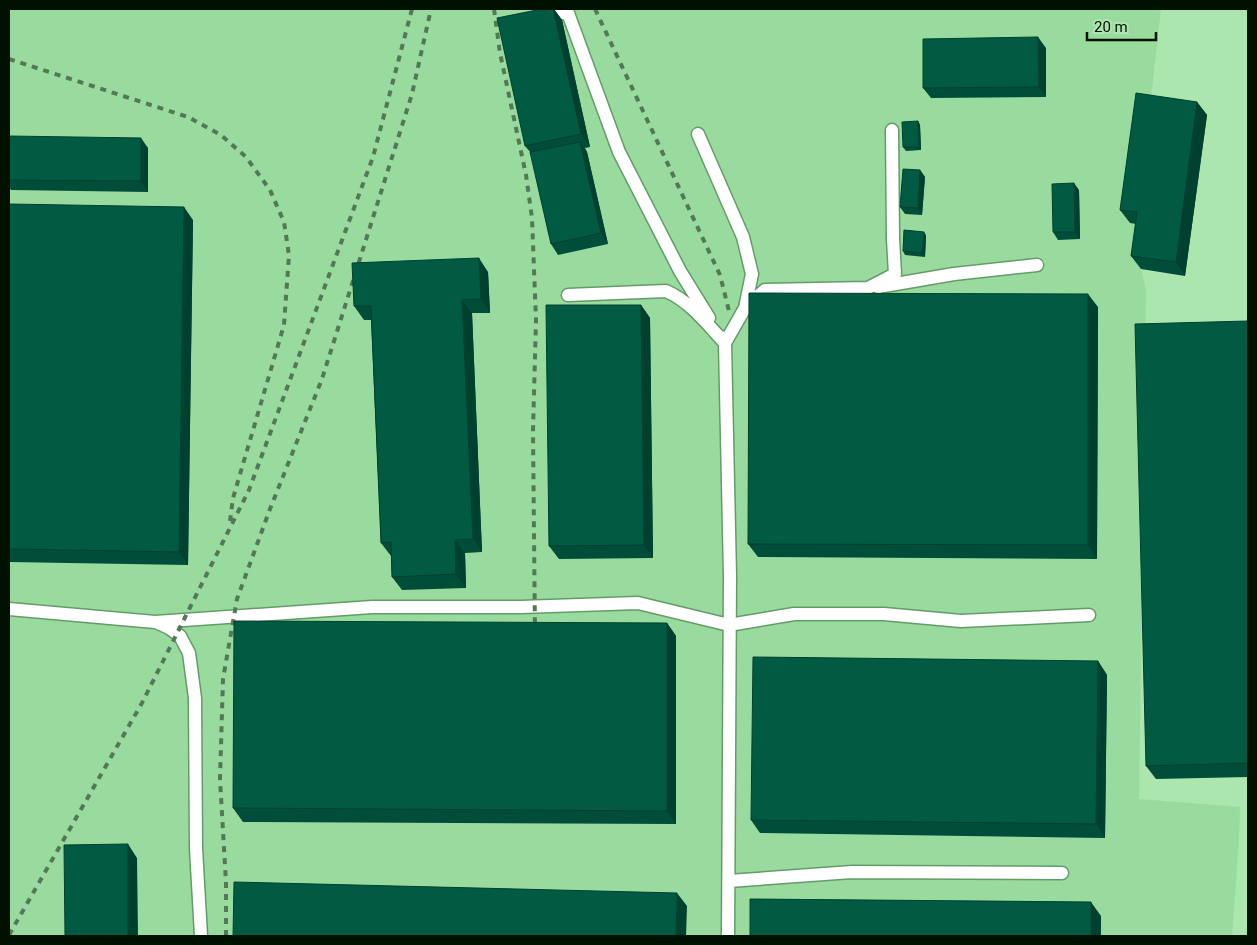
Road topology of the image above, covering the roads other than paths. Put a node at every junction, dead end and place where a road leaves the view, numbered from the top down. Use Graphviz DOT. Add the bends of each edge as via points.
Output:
graph roads {
  1 [pos="532,14"];
  2 [pos="892,130"];
  3 [pos="698,134"];
  4 [pos="1037,265"];
  5 [pos="868,288"];
  6 [pos="568,295"];
  7 [pos="745,308"];
  8 [pos="725,343"];
  9 [pos="9,608"];
  10 [pos="1089,616"];
  11 [pos="156,622"];
  12 [pos="730,625"];
  13 [pos="1062,873"];
  14 [pos="729,881"];
  15 [pos="201,936"];
  16 [pos="728,936"];
  1 -- 8 [label="lane" via="568,13 620,152 680,271"];
  2 -- 5 [label="lane" via="895,274"];
  3 -- 7 [label="lane" via="743,237 752,274"];
  4 -- 5 [label="lane"];
  5 -- 7 [label="lane" via="765,290"];
  6 -- 8 [label="lane" via="666,291 679,296"];
  7 -- 8 [label="lane"];
  8 -- 12 [label="lane"];
  9 -- 11 [label="lane"];
  10 -- 12 [label="lane" via="961,621 884,614 794,614"];
  11 -- 12 [label="lane" via="372,607 638,604"];
  11 -- 15 [label="lane" via="180,636 190,653 195,698 196,848"];
  12 -- 14 [label="lane"];
  13 -- 14 [label="lane" via="852,872"];
  14 -- 16 [label="lane"];
}
